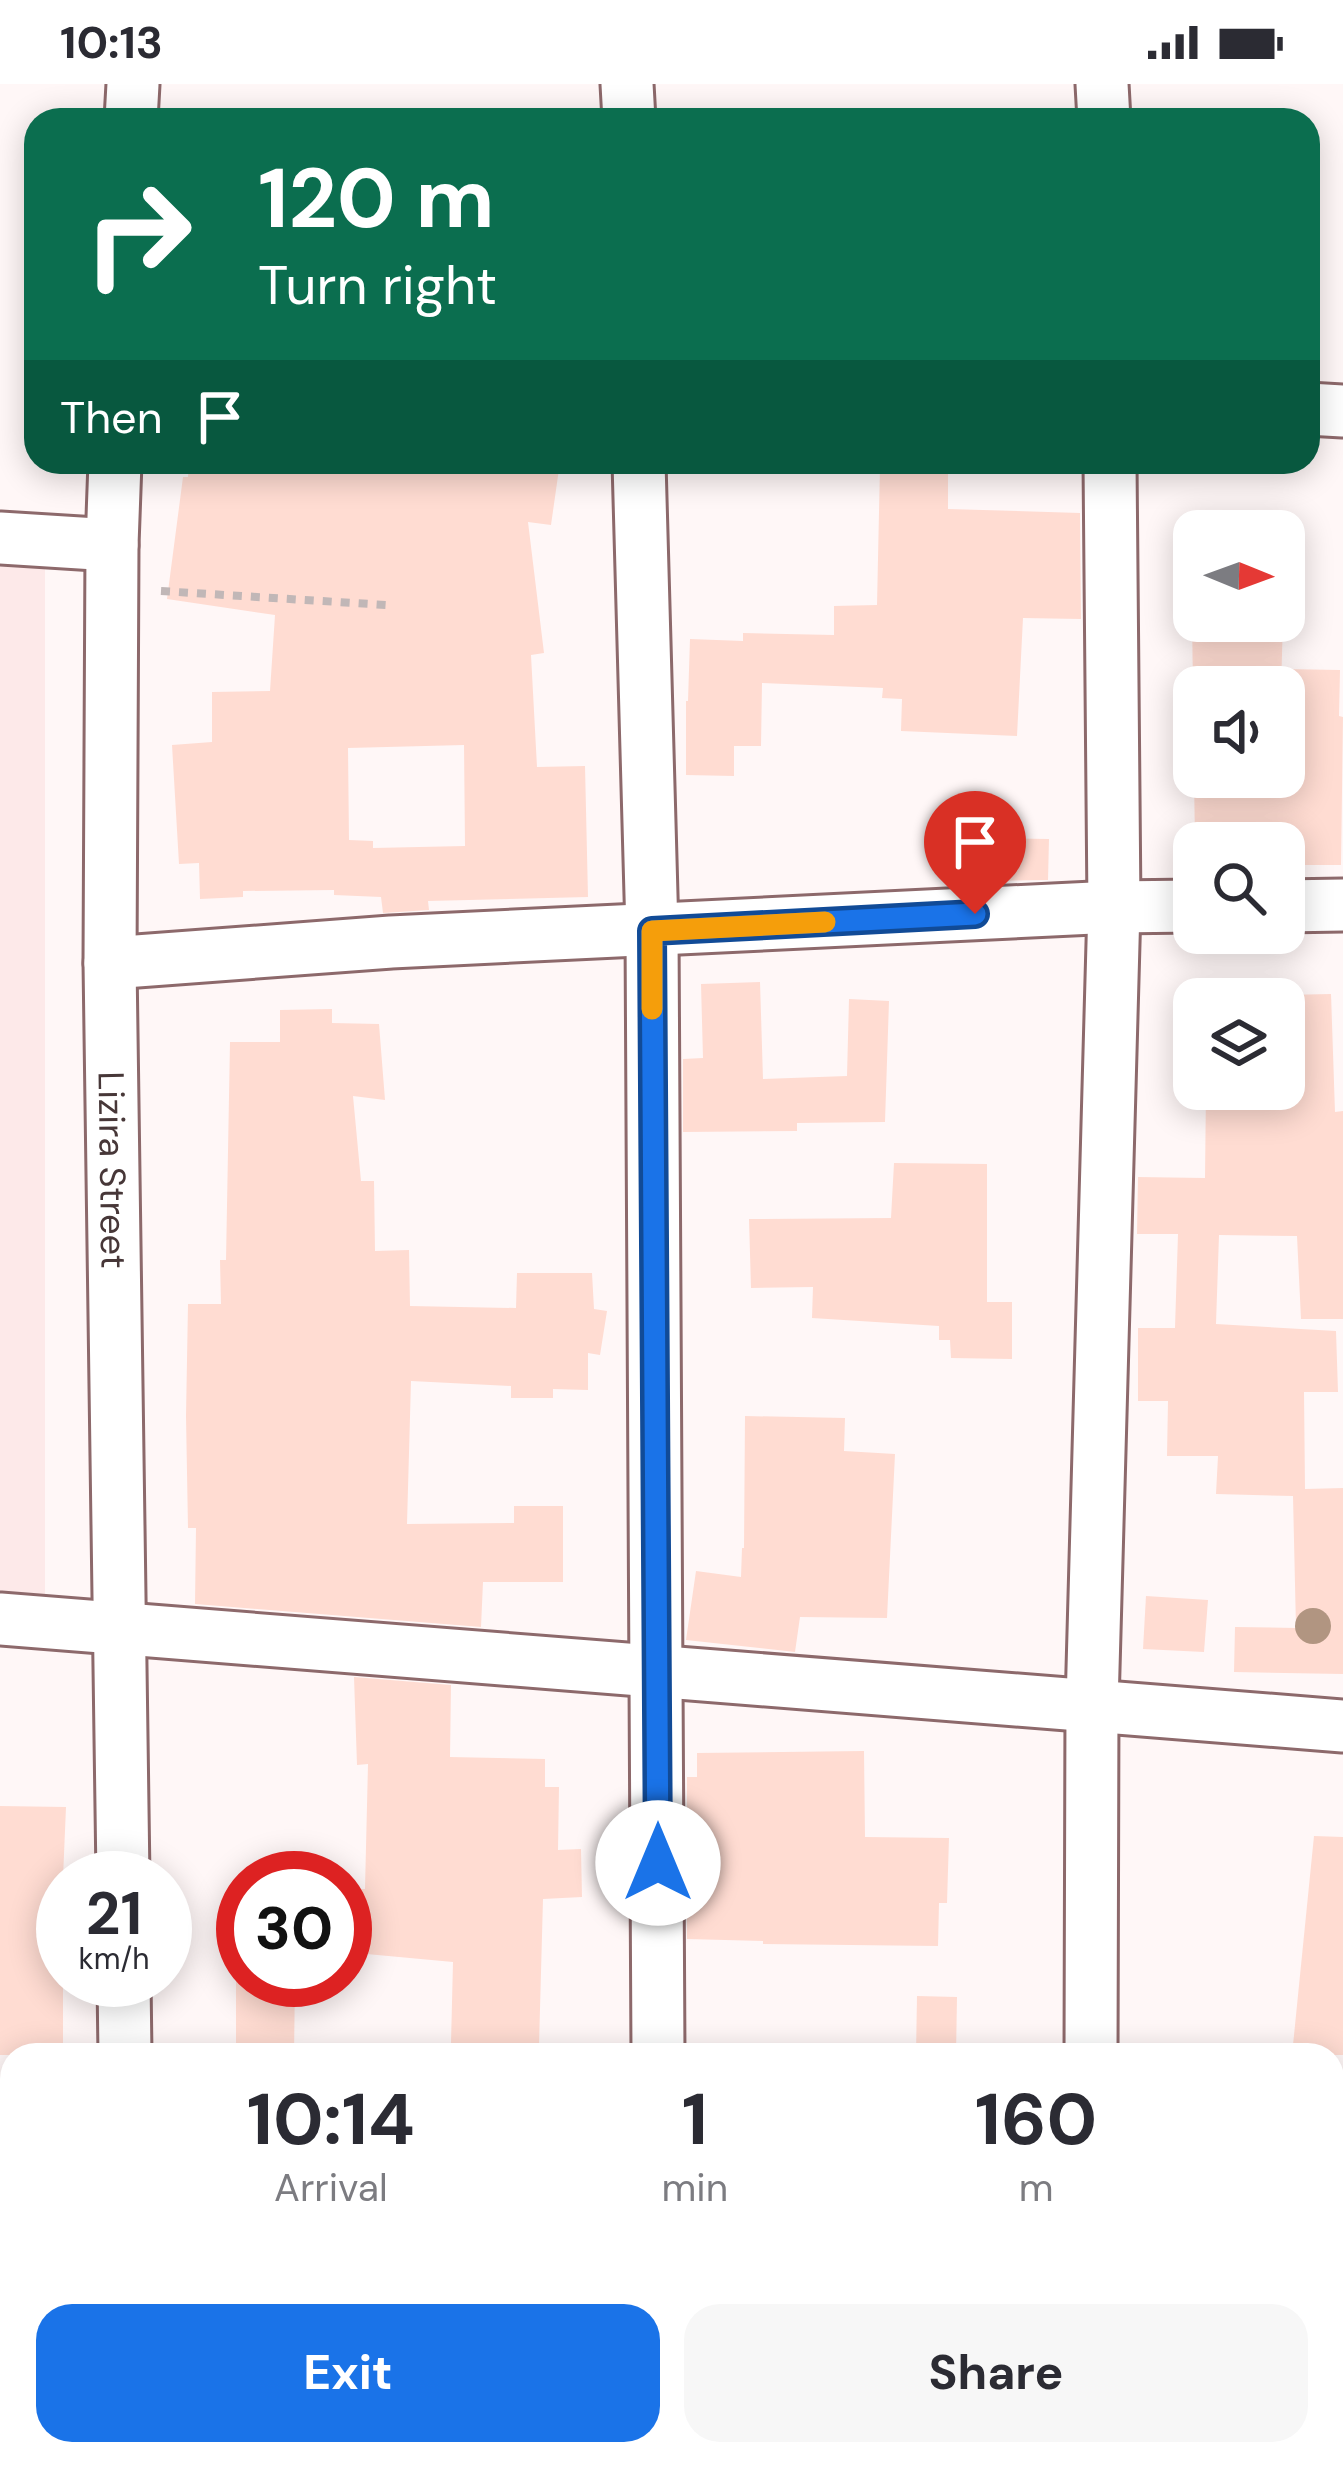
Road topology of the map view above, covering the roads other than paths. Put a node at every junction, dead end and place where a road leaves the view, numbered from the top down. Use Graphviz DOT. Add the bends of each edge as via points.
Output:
graph roads {
  1 [pos="115,474"];
  2 [pos="639,474"];
  3 [pos="1110,474"];
  4 [pos="0,538"];
  5 [pos="112,567"];
  6 [pos="1343,905"];
  7 [pos="1305,906"];
  8 [pos="1114,907"];
  9 [pos="1173,907"];
  10 [pos="652,931"];
  11 [pos="110,963"];
  12 [pos="0,1619"];
  13 [pos="119,1629"];
  14 [pos="658,1672"];
  15 [pos="1092,1705"];
  16 [pos="1343,1726"];
  17 [pos="123,1851"];
  18 [pos="124,2007"];
  19 [pos="125,2043"];
  20 [pos="658,2043"];
  21 [pos="1091,2043"];
  1 -- 5 [label="street, Lizira Street"];
  2 -- 10 [label="street"];
  3 -- 8 [label="street"];
  4 -- 5 [label="street"];
  5 -- 11 [label="street, Lizira Street"];
  6 -- 7 [label="street"];
  8 -- 9 [label="street"];
  8 -- 10 [label="street"];
  8 -- 15 [label="street"];
  10 -- 11 [label="street"];
  10 -- 14 [label="street"];
  11 -- 13 [label="street, Lizira Street"];
  12 -- 13 [label="street"];
  13 -- 14 [label="street"];
  13 -- 17 [label="street, Lizira Street"];
  14 -- 15 [label="street"];
  14 -- 20 [label="street"];
  15 -- 16 [label="street"];
  15 -- 21 [label="street"];
  18 -- 19 [label="street"];
}
